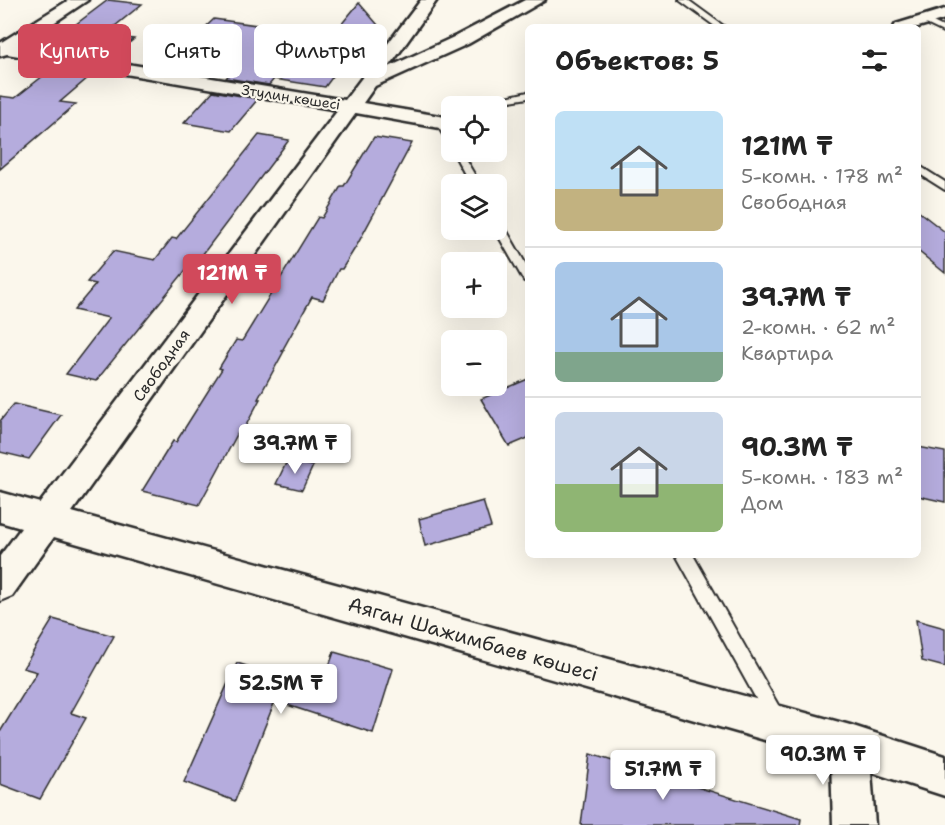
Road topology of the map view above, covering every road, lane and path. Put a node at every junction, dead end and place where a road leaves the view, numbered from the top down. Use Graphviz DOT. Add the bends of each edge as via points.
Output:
graph roads {
  1 [pos="80,0"];
  2 [pos="429,0"];
  3 [pos="537,0"];
  4 [pos="683,0"];
  5 [pos="945,14"];
  6 [pos="925,20"];
  7 [pos="716,24"];
  8 [pos="912,24"];
  9 [pos="945,31"];
  10 [pos="1,50"];
  11 [pos="369,83"];
  12 [pos="525,96"];
  13 [pos="507,99"];
  14 [pos="350,107"];
  15 [pos="441,116"];
  16 [pos="921,170"];
  17 [pos="945,187"];
  18 [pos="506,240"];
  19 [pos="525,273"];
  20 [pos="0,507"];
  21 [pos="47,520"];
  22 [pos="686,558"];
  23 [pos="0,584"];
  24 [pos="780,725"];
  25 [pos="850,745"];
  26 [pos="945,776"];
  27 [pos="854,825"];
  1 -- 10 [label="street"];
  2 -- 11 [label="street, Свободная"];
  3 -- 11 [label="street"];
  4 -- 7 [label="lane"];
  5 -- 6 [label="street"];
  6 -- 8 [label="street"];
  6 -- 9 [label="lane"];
  10 -- 14 [label="street, Зтулин көшесі"];
  11 -- 14 [label="street, Свободная"];
  12 -- 13 [label="lane"];
  14 -- 15 [label="street, Зтулин көшесі"];
  14 -- 21 [label="street, Свободная"];
  16 -- 17 [label="lane"];
  18 -- 19 [label="lane"];
  20 -- 21 [label="street, Аяган Шажимбаев көшесі"];
  21 -- 23 [label="street, Свободная"];
  21 -- 24 [label="street, Аяган Шажимбаев көшесі"];
  22 -- 24 [label="lane"];
  24 -- 25 [label="street, Аяган Шажимбаев көшесі"];
  25 -- 26 [label="street, Аяган Шажимбаев көшесі"];
  25 -- 27 [label="street"];
}
